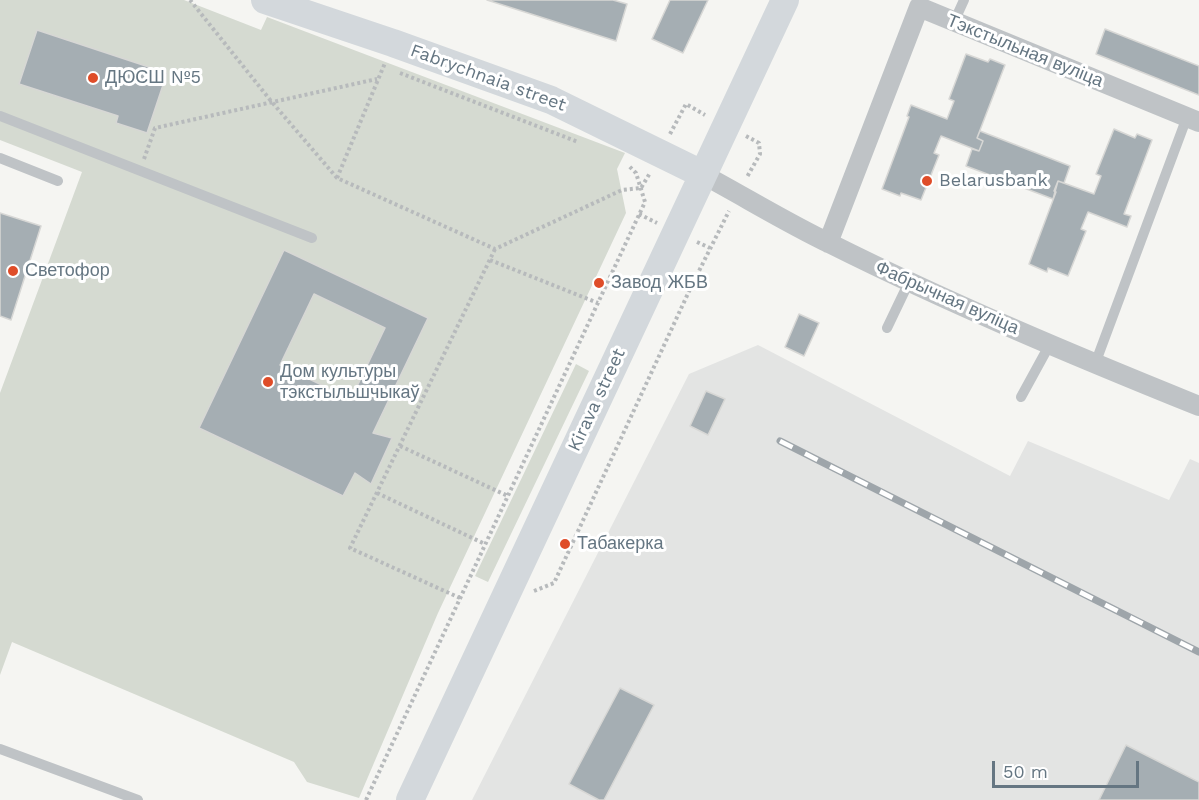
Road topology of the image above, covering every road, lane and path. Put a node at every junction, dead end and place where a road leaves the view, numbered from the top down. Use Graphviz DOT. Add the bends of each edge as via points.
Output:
graph roads {
  1 [pos="190,0"];
  2 [pos="265,0"];
  3 [pos="785,0"];
  4 [pos="964,0"];
  5 [pos="954,22"];
  6 [pos="388,55"];
  7 [pos="377,79"];
  8 [pos="271,101"];
  9 [pos="0,116"];
  10 [pos="1193,120"];
  11 [pos="587,145"];
  12 [pos="0,158"];
  13 [pos="619,158"];
  14 [pos="139,170"];
  15 [pos="702,174"];
  16 [pos="337,178"];
  17 [pos="58,181"];
  18 [pos="641,188"];
  19 [pos="312,238"];
  20 [pos="828,243"];
  21 [pos="495,249"];
  22 [pos="490,260"];
  23 [pos="909,282"];
  24 [pos="598,303"];
  25 [pos="887,328"];
  26 [pos="1050,344"];
  27 [pos="1095,364"];
  28 [pos="1021,397"];
  29 [pos="1199,406"];
  30 [pos="400,446"];
  31 [pos="377,493"];
  32 [pos="507,496"];
  33 [pos="485,544"];
  34 [pos="460,598"];
  35 [pos="0,749"];
  36 [pos="138,800"];
  37 [pos="366,800"];
  38 [pos="410,800"];
  1 -- 8 [label="path"];
  2 -- 6 [label="main road, Fabrychnaia street"];
  3 -- 15 [label="main road, Kirava street"];
  4 -- 5 [label="lane"];
  5 -- 10 [label="street, Тэкстыльная вуліца"];
  5 -- 20 [label="street, Тэкстыльная вуліца" via="919,7"];
  6 -- 7 [label="path"];
  6 -- 11 [label="path"];
  6 -- 15 [label="main road, Fabrychnaia street" via="551,100"];
  7 -- 8 [label="path"];
  7 -- 16 [label="path"];
  8 -- 14 [label="path" via="155,128"];
  8 -- 16 [label="path"];
  9 -- 14 [label="lane"];
  10 -- 27 [label="lane"];
  12 -- 17 [label="lane"];
  13 -- 18 [label="path" via="636,173"];
  14 -- 19 [label="lane"];
  15 -- 20 [label="street, Фабрычная вуліца"];
  15 -- 38 [label="main road, Kirava street"];
  16 -- 21 [label="path"];
  18 -- 21 [label="path" via="622,190"];
  18 -- 24 [label="path" via="645,202"];
  20 -- 23 [label="street, Фабрычная вуліца"];
  21 -- 22 [label="path"];
  22 -- 24 [label="path"];
  22 -- 30 [label="path"];
  23 -- 25 [label="lane"];
  23 -- 26 [label="street, Фабрычная вуліца"];
  24 -- 32 [label="path"];
  26 -- 27 [label="street, Фабрычная вуліца"];
  26 -- 28 [label="lane"];
  27 -- 29 [label="street, Фабрычная вуліца"];
  30 -- 31 [label="path"];
  30 -- 32 [label="path"];
  31 -- 33 [label="path"];
  31 -- 34 [label="path" via="350,548"];
  32 -- 33 [label="path"];
  33 -- 34 [label="path"];
  34 -- 37 [label="path"];
  35 -- 36 [label="lane"];
}
